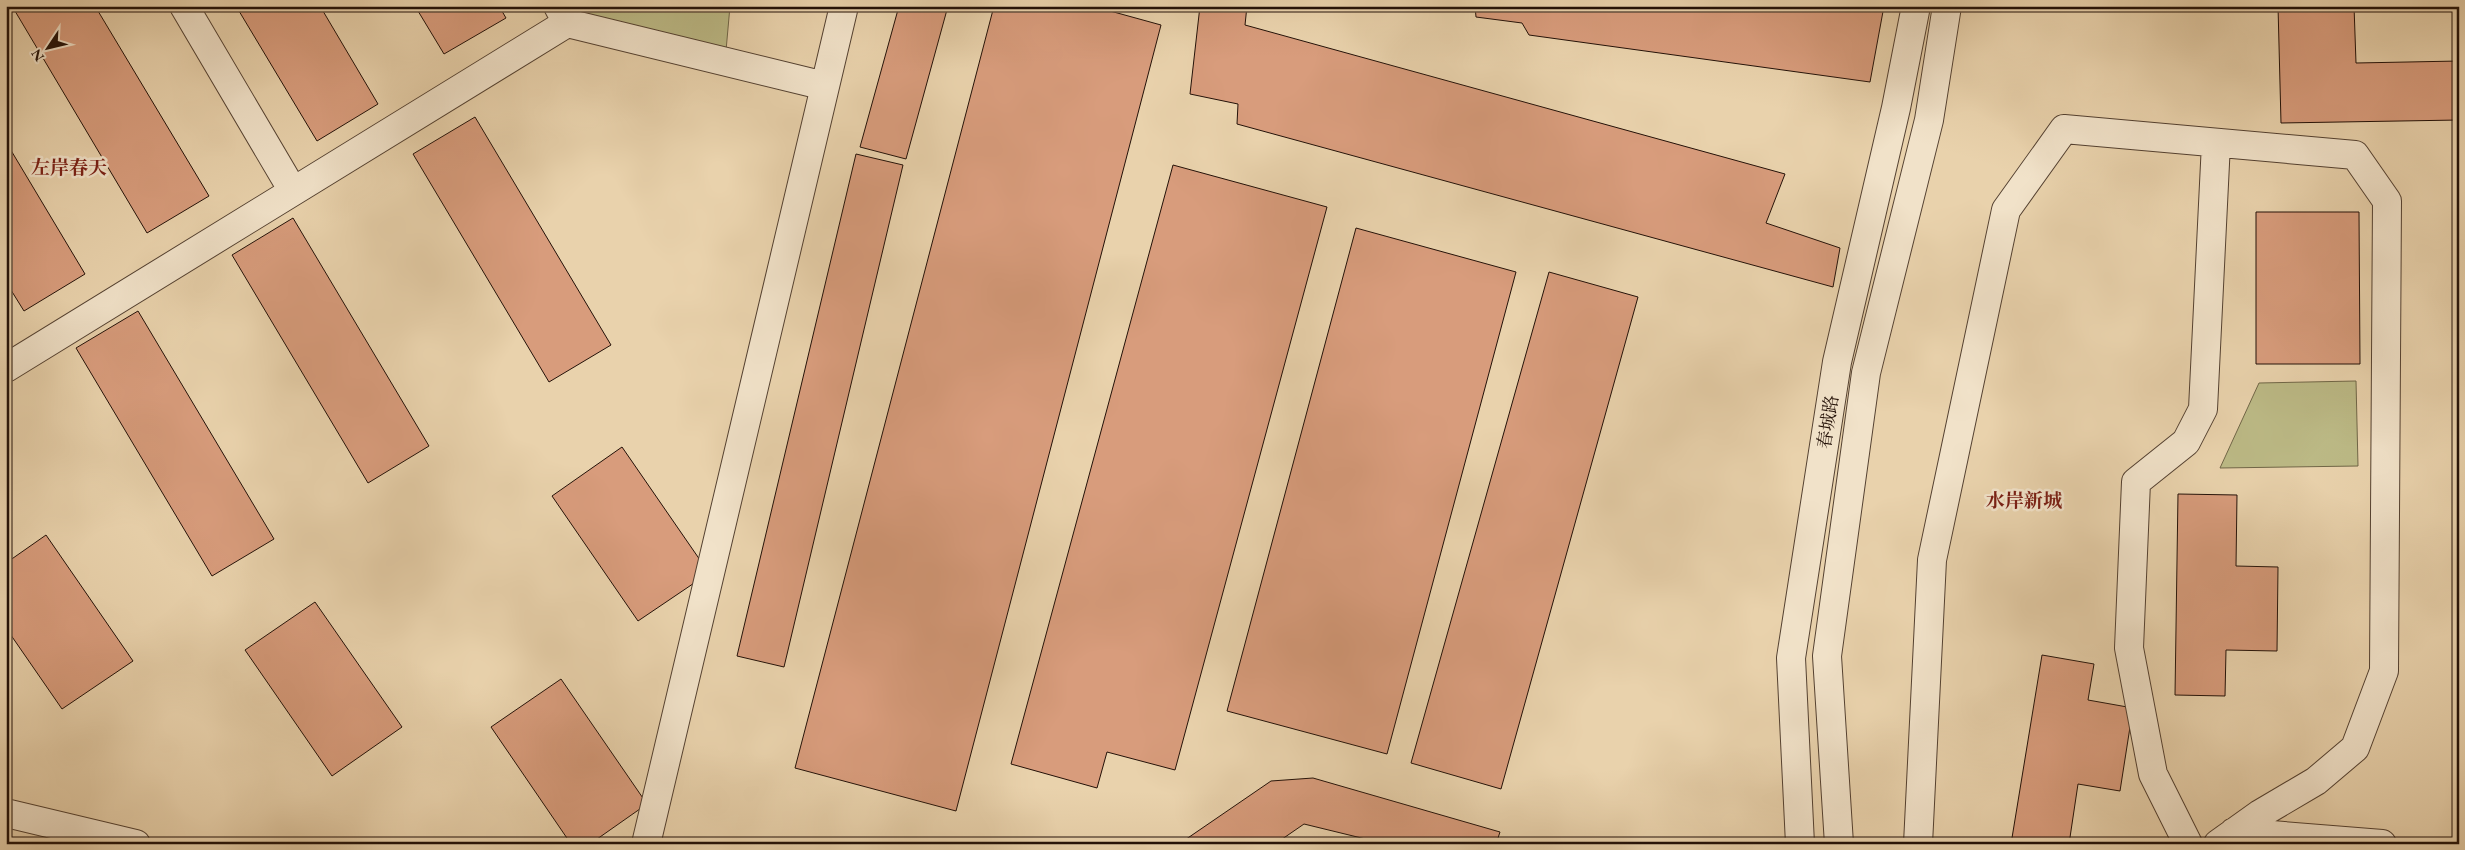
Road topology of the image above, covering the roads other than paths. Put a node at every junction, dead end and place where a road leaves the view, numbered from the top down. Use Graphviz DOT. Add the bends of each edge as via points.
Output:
graph roads {
  1 [pos="184,6"];
  2 [pos="844,6"];
  3 [pos="1916,6"];
  4 [pos="1947,6"];
  5 [pos="563,14"];
  6 [pos="825,86"];
  7 [pos="2216,143"];
  8 [pos="293,191"];
  9 [pos="6,368"];
  10 [pos="6,814"];
  11 [pos="2226,838"];
  12 [pos="136,844"];
  13 [pos="646,844"];
  14 [pos="1800,844"];
  15 [pos="1839,844"];
  16 [pos="1918,844"];
  17 [pos="2188,844"];
  18 [pos="2382,844"];
  1 -- 8 [label="street"];
  2 -- 6 [label="street"];
  3 -- 14 [label="street, 春城路" via="1896,108 1837,362 1791,658"];
  4 -- 15 [label="street, 春城路" via="1929,120 1866,373 1827,656"];
  5 -- 6 [label="street"];
  5 -- 8 [label="street"];
  6 -- 13 [label="street"];
  7 -- 11 [label="street" via="2355,155 2387,201 2384,671 2355,748 2316,781"];
  7 -- 16 [label="street" via="2064,129 2006,210 1932,560"];
  7 -- 17 [label="street" via="2203,409 2186,442 2136,482 2129,628 2129,648 2153,774"];
  8 -- 9 [label="street"];
  10 -- 12 [label="street"];
  11 -- 18 [label="street"];
}
